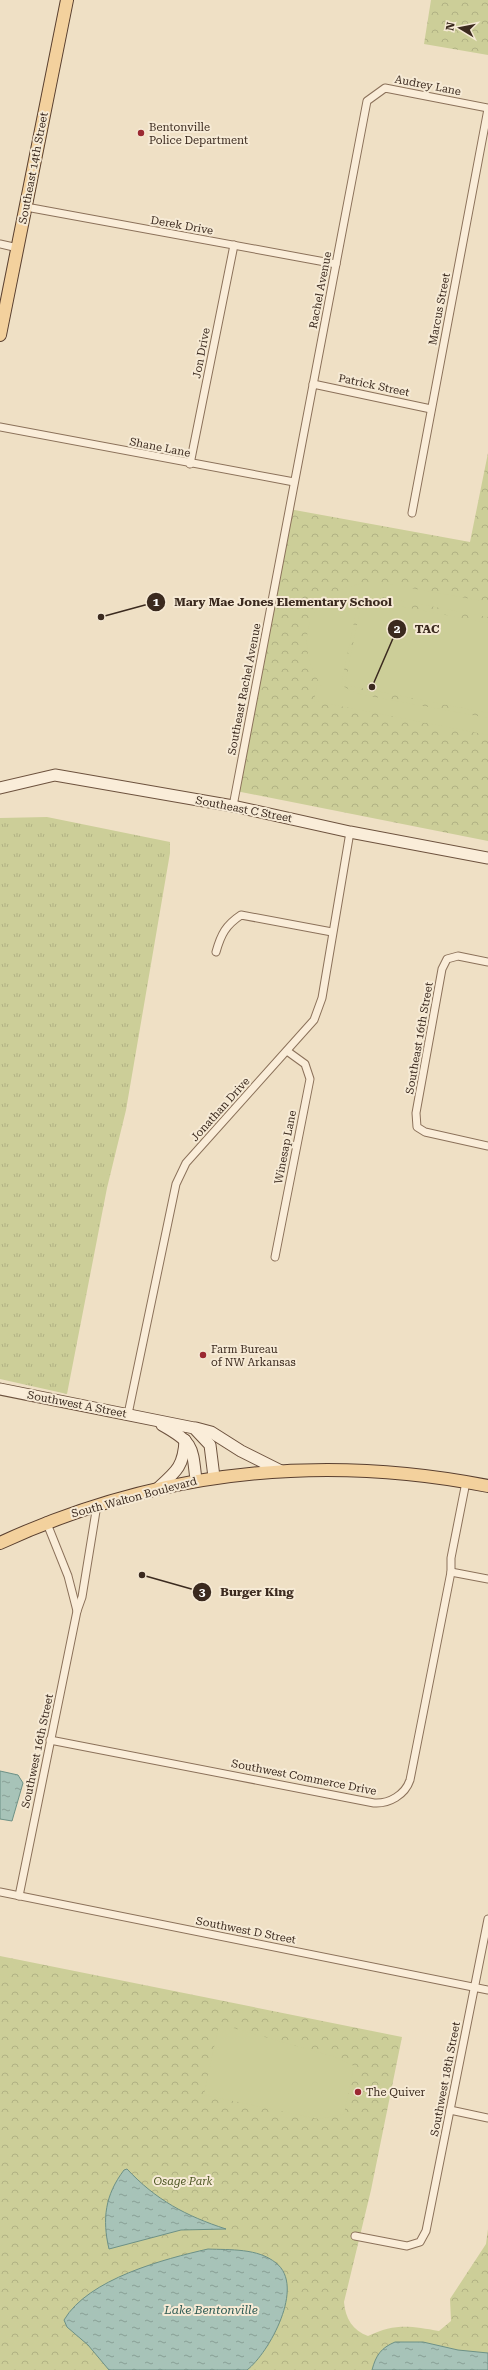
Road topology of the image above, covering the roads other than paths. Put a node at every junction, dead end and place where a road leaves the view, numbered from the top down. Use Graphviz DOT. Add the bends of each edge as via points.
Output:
graph roads {
  1 [pos="67,0"];
  2 [pos="367,101"];
  3 [pos="488,109"];
  4 [pos="26,207"];
  5 [pos="0,244"];
  6 [pos="234,245"];
  7 [pos="18,248"];
  8 [pos="336,264"];
  9 [pos="0,336"];
  10 [pos="313,384"];
  11 [pos="431,408"];
  12 [pos="0,427"];
  13 [pos="190,464"];
  14 [pos="294,482"];
  15 [pos="412,513"];
  16 [pos="0,788"];
  17 [pos="233,806"];
  18 [pos="350,832"];
  19 [pos="488,858"];
  20 [pos="332,932"];
  21 [pos="216,952"];
  22 [pos="488,962"];
  23 [pos="287,1051"];
  24 [pos="488,1146"];
  25 [pos="274,1257"];
  26 [pos="0,1389"];
  27 [pos="128,1414"];
  28 [pos="153,1419"];
  29 [pos="194,1428"];
  30 [pos="185,1440"];
  31 [pos="281,1471"];
  32 [pos="214,1477"];
  33 [pos="196,1480"];
  34 [pos="466,1482"];
  35 [pos="488,1486"];
  36 [pos="158,1488"];
  37 [pos="98,1504"];
  38 [pos="46,1522"];
  39 [pos="0,1543"];
  40 [pos="451,1572"];
  41 [pos="488,1579"];
  42 [pos="77,1611"];
  43 [pos="50,1740"];
  44 [pos="0,1892"];
  45 [pos="19,1896"];
  46 [pos="488,1919"];
  47 [pos="474,1987"];
  48 [pos="488,1990"];
  49 [pos="450,2110"];
  50 [pos="488,2118"];
  51 [pos="355,2236"];
  1 -- 4 [label="main road, Southeast 14th Street"];
  2 -- 3 [label="street, Audrey Lane" via="385,88"];
  2 -- 8 [label="street, Rachel Avenue"];
  3 -- 11 [label="street, Marcus Street"];
  4 -- 6 [label="street, Derek Drive"];
  4 -- 7 [label="main road, Southeast 14th Street"];
  5 -- 7 [label="street"];
  6 -- 8 [label="street, Derek Drive"];
  6 -- 13 [label="street, Jon Drive"];
  7 -- 9 [label="main road, Southeast 14th Street"];
  8 -- 10 [label="street, Rachel Avenue"];
  10 -- 11 [label="street, Patrick Street"];
  10 -- 14 [label="street, Rachel Avenue"];
  11 -- 15 [label="street, Marcus Street"];
  12 -- 13 [label="street, Shane Lane"];
  13 -- 14 [label="street, Shane Lane"];
  14 -- 17 [label="street, Southeast Rachel Avenue"];
  16 -- 17 [label="street, Southeast C Street" via="55,775"];
  17 -- 18 [label="street, Southeast C Street"];
  18 -- 19 [label="street, Southeast C Street"];
  18 -- 20 [label="street, Jonathan Drive"];
  20 -- 21 [label="street" via="241,915 228,923 220,936"];
  20 -- 23 [label="street, Jonathan Drive" via="322,998 314,1020"];
  22 -- 24 [label="street, Southeast 16th Street" via="458,956 448,959 442,969 416,1113 417,1127 425,1132"];
  23 -- 25 [label="street, Winesap Lane" via="305,1064 310,1079"];
  23 -- 27 [label="street, Jonathan Drive" via="186,1163 176,1184"];
  26 -- 27 [label="street, Southwest A Street"];
  27 -- 28 [label="street, Southwest A Street"];
  28 -- 29 [label="street, Southwest A Street"];
  28 -- 30 [label="street, Southwest A Street"];
  29 -- 31 [label="street, Southwest A Street" via="211,1432"];
  29 -- 32 [label="street" via="210,1445"];
  30 -- 33 [label="street" via="192,1448"];
  30 -- 36 [label="street" via="182,1462 176,1472"];
  31 -- 32 [label="main road, South Walton Boulevard"];
  31 -- 34 [label="main road, South Walton Boulevard" via="384,1471"];
  32 -- 33 [label="main road, South Walton Boulevard"];
  33 -- 36 [label="main road, South Walton Boulevard"];
  34 -- 35 [label="main road, South Walton Boulevard"];
  34 -- 40 [label="street, Southwest Commerce Drive" via="451,1558"];
  36 -- 37 [label="main road, South Walton Boulevard"];
  37 -- 38 [label="main road, South Walton Boulevard"];
  37 -- 42 [label="street, Southwest 16th Street" via="82,1597"];
  38 -- 39 [label="main road, South Walton Boulevard"];
  38 -- 42 [label="street, Southwest 16th Street" via="66,1570"];
  40 -- 41 [label="street"];
  40 -- 43 [label="street, Southwest Commerce Drive" via="410,1780 401,1794 390,1800 374,1803"];
  42 -- 43 [label="street, Southwest 16th Street"];
  43 -- 45 [label="street, Southwest 16th Street"];
  44 -- 45 [label="street, Southwest D Street"];
  45 -- 47 [label="street, Southwest D Street"];
  46 -- 47 [label="street, Southwest 18th Street"];
  47 -- 48 [label="street, Southwest D Street"];
  47 -- 49 [label="street, Southwest 18th Street"];
  49 -- 50 [label="street"];
  49 -- 51 [label="street, Southwest 18th Street" via="426,2231 420,2242 407,2246"];
}
